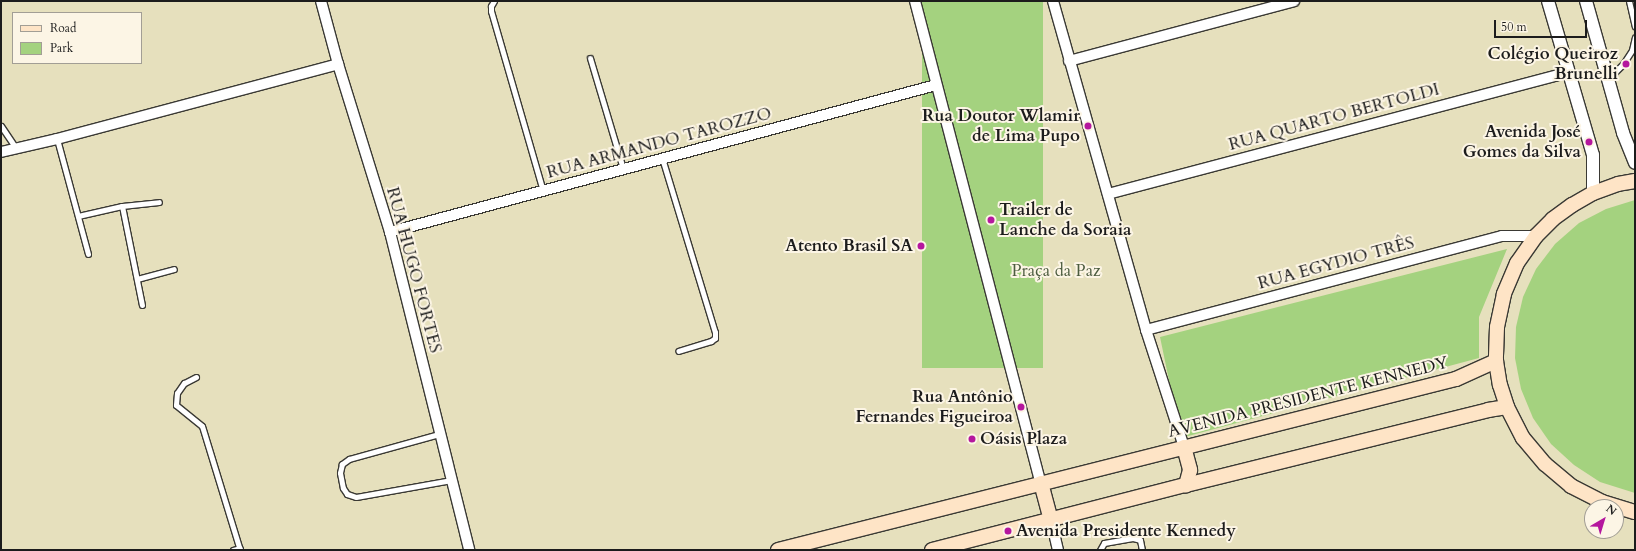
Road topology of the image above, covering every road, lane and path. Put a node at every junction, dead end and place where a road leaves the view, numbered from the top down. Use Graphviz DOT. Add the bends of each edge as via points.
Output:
graph roads {
  1 [pos="321,1"];
  2 [pos="494,1"];
  3 [pos="915,1"];
  4 [pos="1053,1"];
  5 [pos="1294,1"];
  6 [pos="1548,1"];
  7 [pos="1586,1"];
  8 [pos="1629,1"];
  9 [pos="1635,26"];
  10 [pos="1635,37"];
  11 [pos="590,58"];
  12 [pos="1070,61"];
  13 [pos="338,64"];
  14 [pos="1568,72"];
  15 [pos="1608,79"];
  16 [pos="936,85"];
  17 [pos="1,126"];
  18 [pos="57,139"];
  19 [pos="16,148"];
  20 [pos="1,152"];
  21 [pos="662,158"];
  22 [pos="1635,163"];
  23 [pos="623,169"];
  24 [pos="1635,181"];
  25 [pos="542,191"];
  26 [pos="1593,193"];
  27 [pos="1108,194"];
  28 [pos="159,202"];
  29 [pos="122,206"];
  30 [pos="78,216"];
  31 [pos="390,232"];
  32 [pos="1536,236"];
  33 [pos="88,254"];
  34 [pos="174,268"];
  35 [pos="137,279"];
  36 [pos="142,305"];
  37 [pos="1146,330"];
  38 [pos="678,351"];
  39 [pos="1496,361"];
  40 [pos="196,377"];
  41 [pos="1507,407"];
  42 [pos="439,434"];
  43 [pos="1184,447"];
  44 [pos="451,480"];
  45 [pos="1041,483"];
  46 [pos="1186,485"];
  47 [pos="1635,512"];
  48 [pos="1050,520"];
  49 [pos="815,545"];
  50 [pos="240,549"];
  51 [pos="941,549"];
  52 [pos="233,550"];
  53 [pos="469,550"];
  54 [pos="778,550"];
  55 [pos="1058,550"];
  56 [pos="1100,550"];
  57 [pos="1142,550"];
  1 -- 13 [label="street, RUA HUGO FORTES"];
  2 -- 25 [label="lane" via="491,11"];
  3 -- 16 [label="street"];
  4 -- 12 [label="street"];
  5 -- 12 [label="street"];
  6 -- 14 [label="street"];
  7 -- 15 [label="street"];
  8 -- 9 [label="lane"];
  10 -- 15 [label="lane" via="1629,55"];
  11 -- 23 [label="lane"];
  12 -- 27 [label="street"];
  13 -- 18 [label="street"];
  13 -- 31 [label="street, RUA HUGO FORTES"];
  14 -- 26 [label="street" via="1593,155"];
  14 -- 27 [label="street, RUA QUARTO BERTOLDI"];
  15 -- 22 [label="street" via="1623,133"];
  16 -- 21 [label="street, RUA ARMANDO TAROZZO"];
  16 -- 45 [label="street"];
  17 -- 19 [label="lane"];
  18 -- 19 [label="street"];
  18 -- 30 [label="lane"];
  19 -- 20 [label="street"];
  21 -- 23 [label="street, RUA ARMANDO TAROZZO"];
  21 -- 38 [label="lane" via="715,332 715,338 711,341"];
  23 -- 25 [label="street, RUA ARMANDO TAROZZO"];
  24 -- 26 [label="main road"];
  25 -- 31 [label="street, RUA ARMANDO TAROZZO"];
  26 -- 32 [label="main road" via="1572,204"];
  27 -- 37 [label="street"];
  28 -- 29 [label="lane"];
  29 -- 30 [label="lane"];
  29 -- 35 [label="lane"];
  30 -- 33 [label="lane"];
  31 -- 42 [label="street, RUA HUGO FORTES"];
  32 -- 37 [label="street, RUA EGYDIO TRÊS" via="1502,236"];
  32 -- 39 [label="main road" via="1517,264 1504,294 1497,327"];
  34 -- 35 [label="lane"];
  35 -- 36 [label="lane"];
  37 -- 43 [label="street"];
  39 -- 41 [label="main road"];
  39 -- 43 [label="main road, AVENIDA PRESIDENTE KENNEDY" via="1456,379"];
  40 -- 50 [label="lane" via="184,383 177,393 176,405 202,426"];
  41 -- 46 [label="main road"];
  41 -- 47 [label="main road" via="1523,438 1561,478 1602,502"];
  42 -- 44 [label="street, RUA HUGO FORTES"];
  42 -- 44 [label="lane" via="348,459 342,464 340,473 343,488 347,494 356,497"];
  43 -- 45 [label="main road, AVENIDA PRESIDENTE KENNEDY"];
  43 -- 46 [label="main road" via="1190,470"];
  44 -- 53 [label="street, RUA HUGO FORTES"];
  45 -- 48 [label="main road"];
  45 -- 49 [label="main road, AVENIDA PRESIDENTE KENNEDY"];
  46 -- 48 [label="main road"];
  48 -- 51 [label="main road"];
  48 -- 55 [label="street"];
  49 -- 54 [label="main road, AVENIDA PRESIDENTE KENNEDY"];
  50 -- 52 [label="lane"];
  56 -- 57 [label="lane" via="1104,543 1133,538 1140,540"];
}
